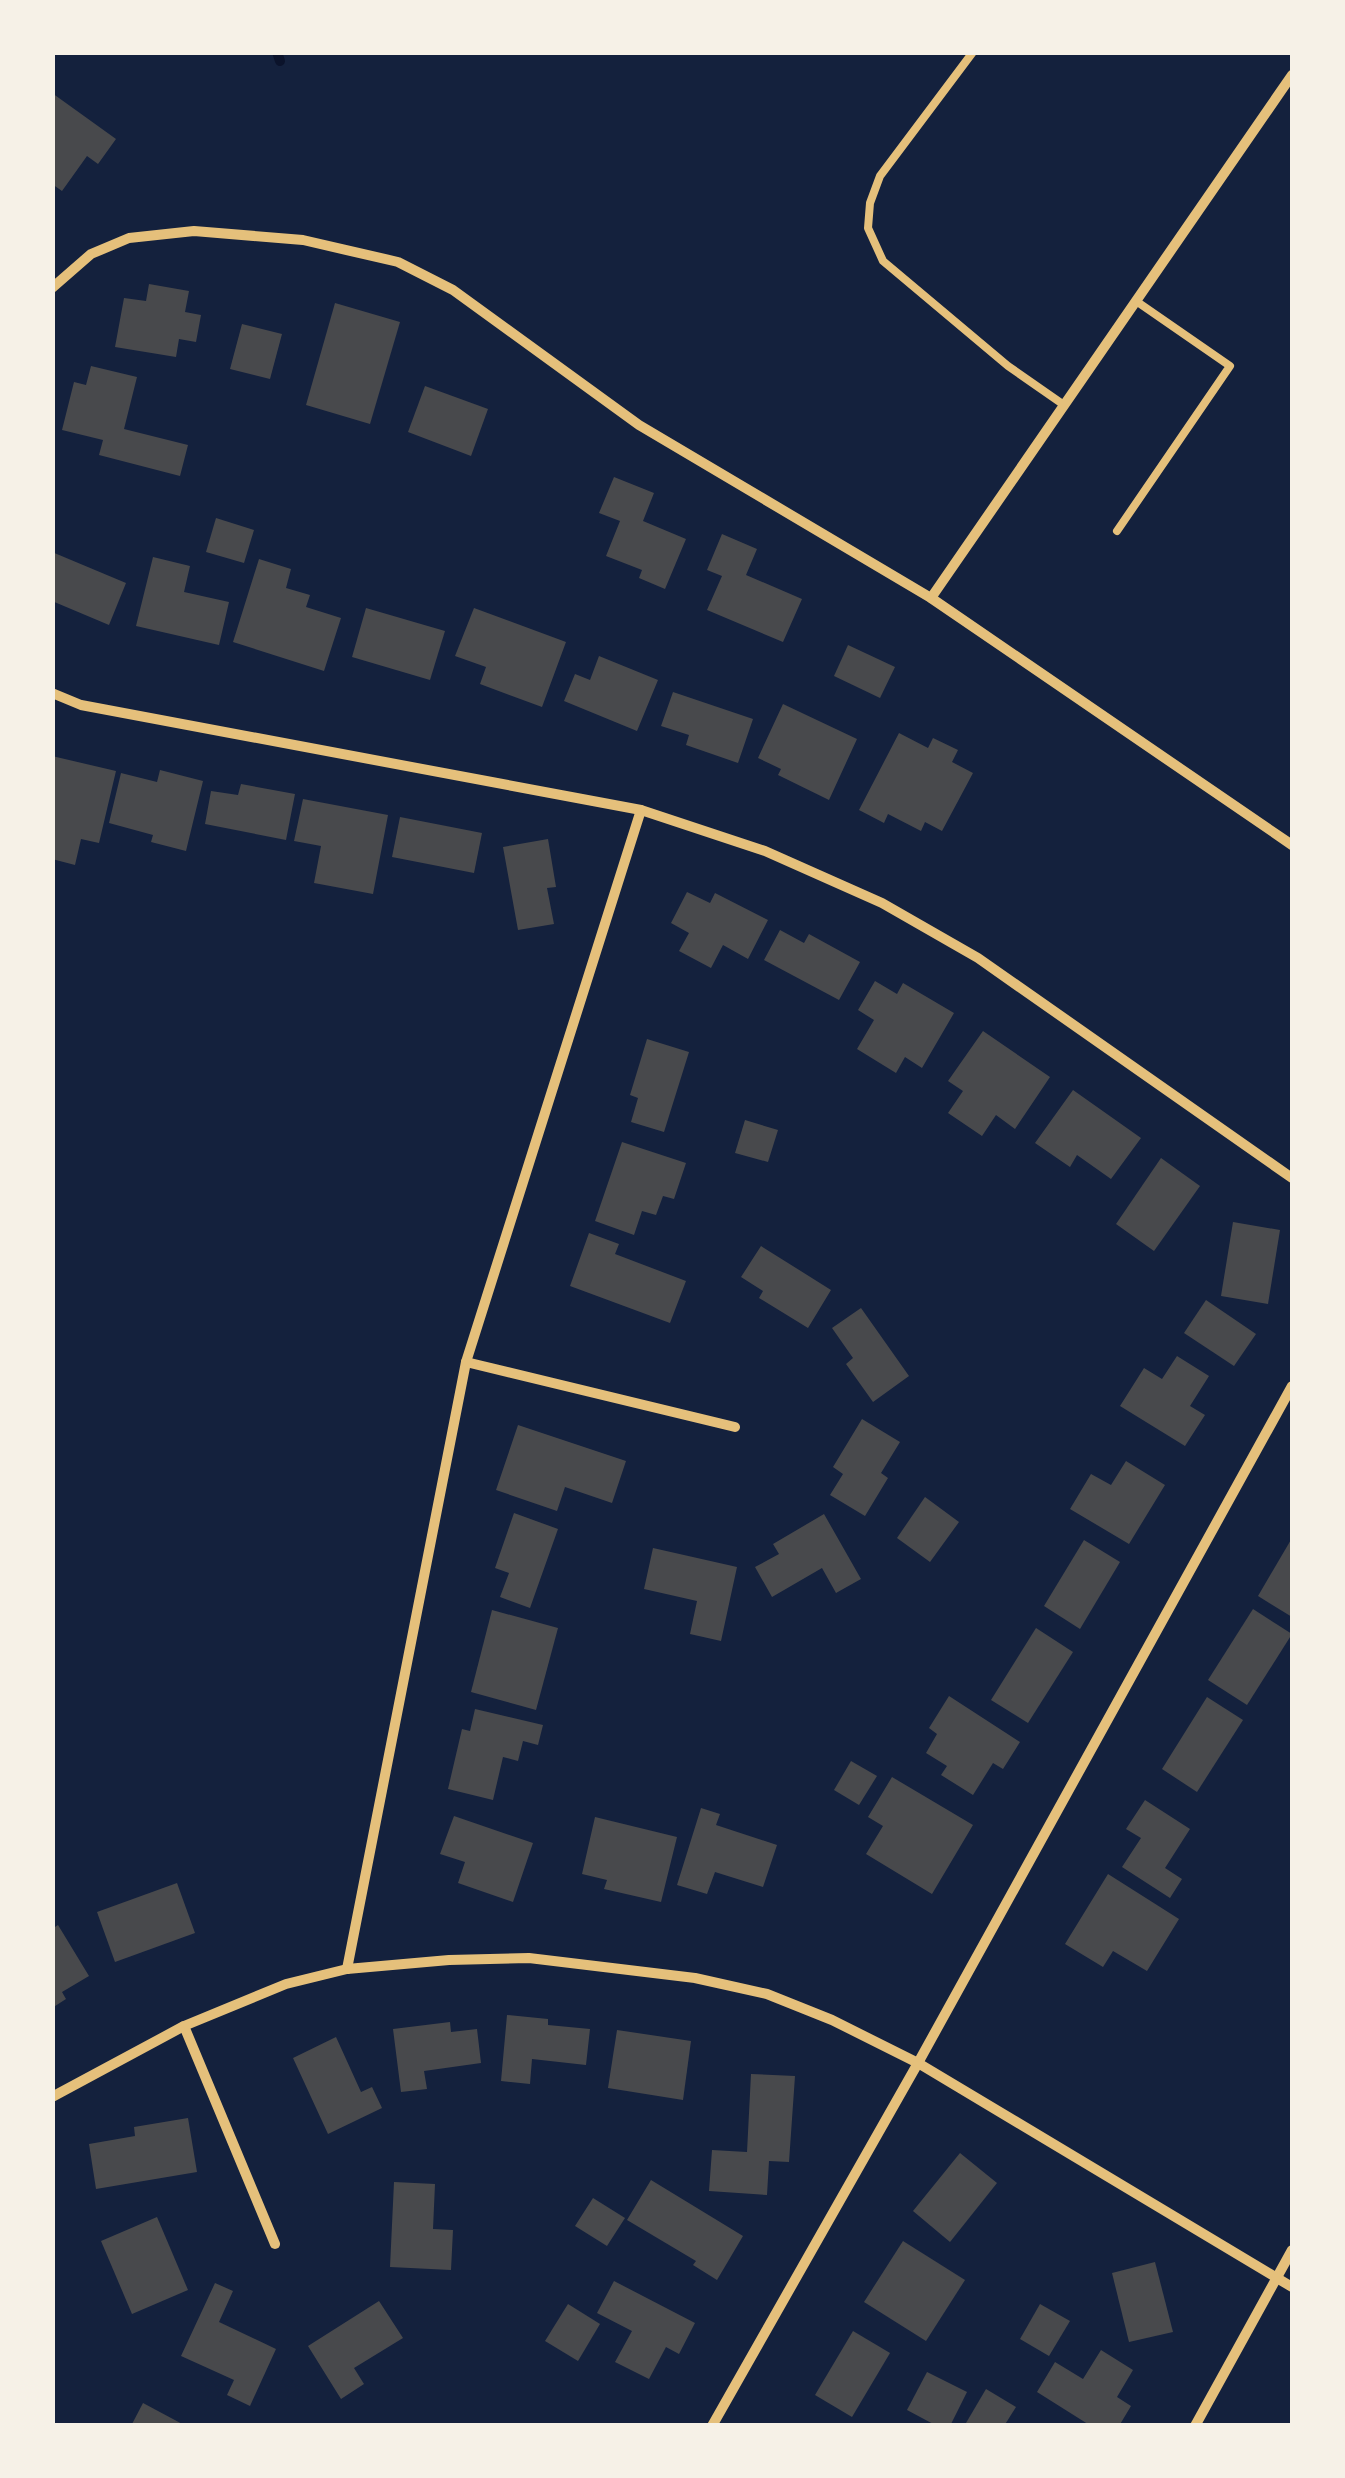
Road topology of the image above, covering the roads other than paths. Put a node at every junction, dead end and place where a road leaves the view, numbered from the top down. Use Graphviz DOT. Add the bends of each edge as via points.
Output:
graph roads {
  1 [pos="972,52"];
  2 [pos="1292,75"];
  3 [pos="52,288"];
  4 [pos="1136,301"];
  5 [pos="1064,406"];
  6 [pos="1117,531"];
  7 [pos="931,598"];
  8 [pos="52,692"];
  9 [pos="641,810"];
  10 [pos="1292,846"];
  11 [pos="1292,1178"];
  12 [pos="466,1362"];
  13 [pos="1292,1386"];
  14 [pos="735,1428"];
  15 [pos="347,1970"];
  16 [pos="184,2026"];
  17 [pos="918,2064"];
  18 [pos="52,2098"];
  19 [pos="275,2244"];
  20 [pos="1292,2250"];
  21 [pos="1276,2278"];
  22 [pos="1292,2288"];
  23 [pos="712,2426"];
  24 [pos="1195,2426"];
  1 -- 5 [label="lane" via="880,176 868,228 895,272"];
  2 -- 4 [label="street"];
  3 -- 7 [label="street" via="91,254 129,238 194,231 304,240 398,262 453,290 638,424"];
  4 -- 5 [label="street"];
  4 -- 6 [label="lane" via="1230,366"];
  5 -- 7 [label="street"];
  7 -- 10 [label="street"];
  8 -- 9 [label="street" via="81,704"];
  9 -- 11 [label="street" via="765,852 882,903 978,958"];
  9 -- 12 [label="street"];
  12 -- 14 [label="street"];
  12 -- 15 [label="street"];
  13 -- 17 [label="street"];
  15 -- 16 [label="street" via="286,1984"];
  15 -- 17 [label="street" via="529,1958 695,1978 767,1994"];
  16 -- 18 [label="street"];
  16 -- 19 [label="street"];
  17 -- 21 [label="street"];
  17 -- 23 [label="street"];
  20 -- 21 [label="street"];
  21 -- 22 [label="street"];
  21 -- 24 [label="street"];
}
